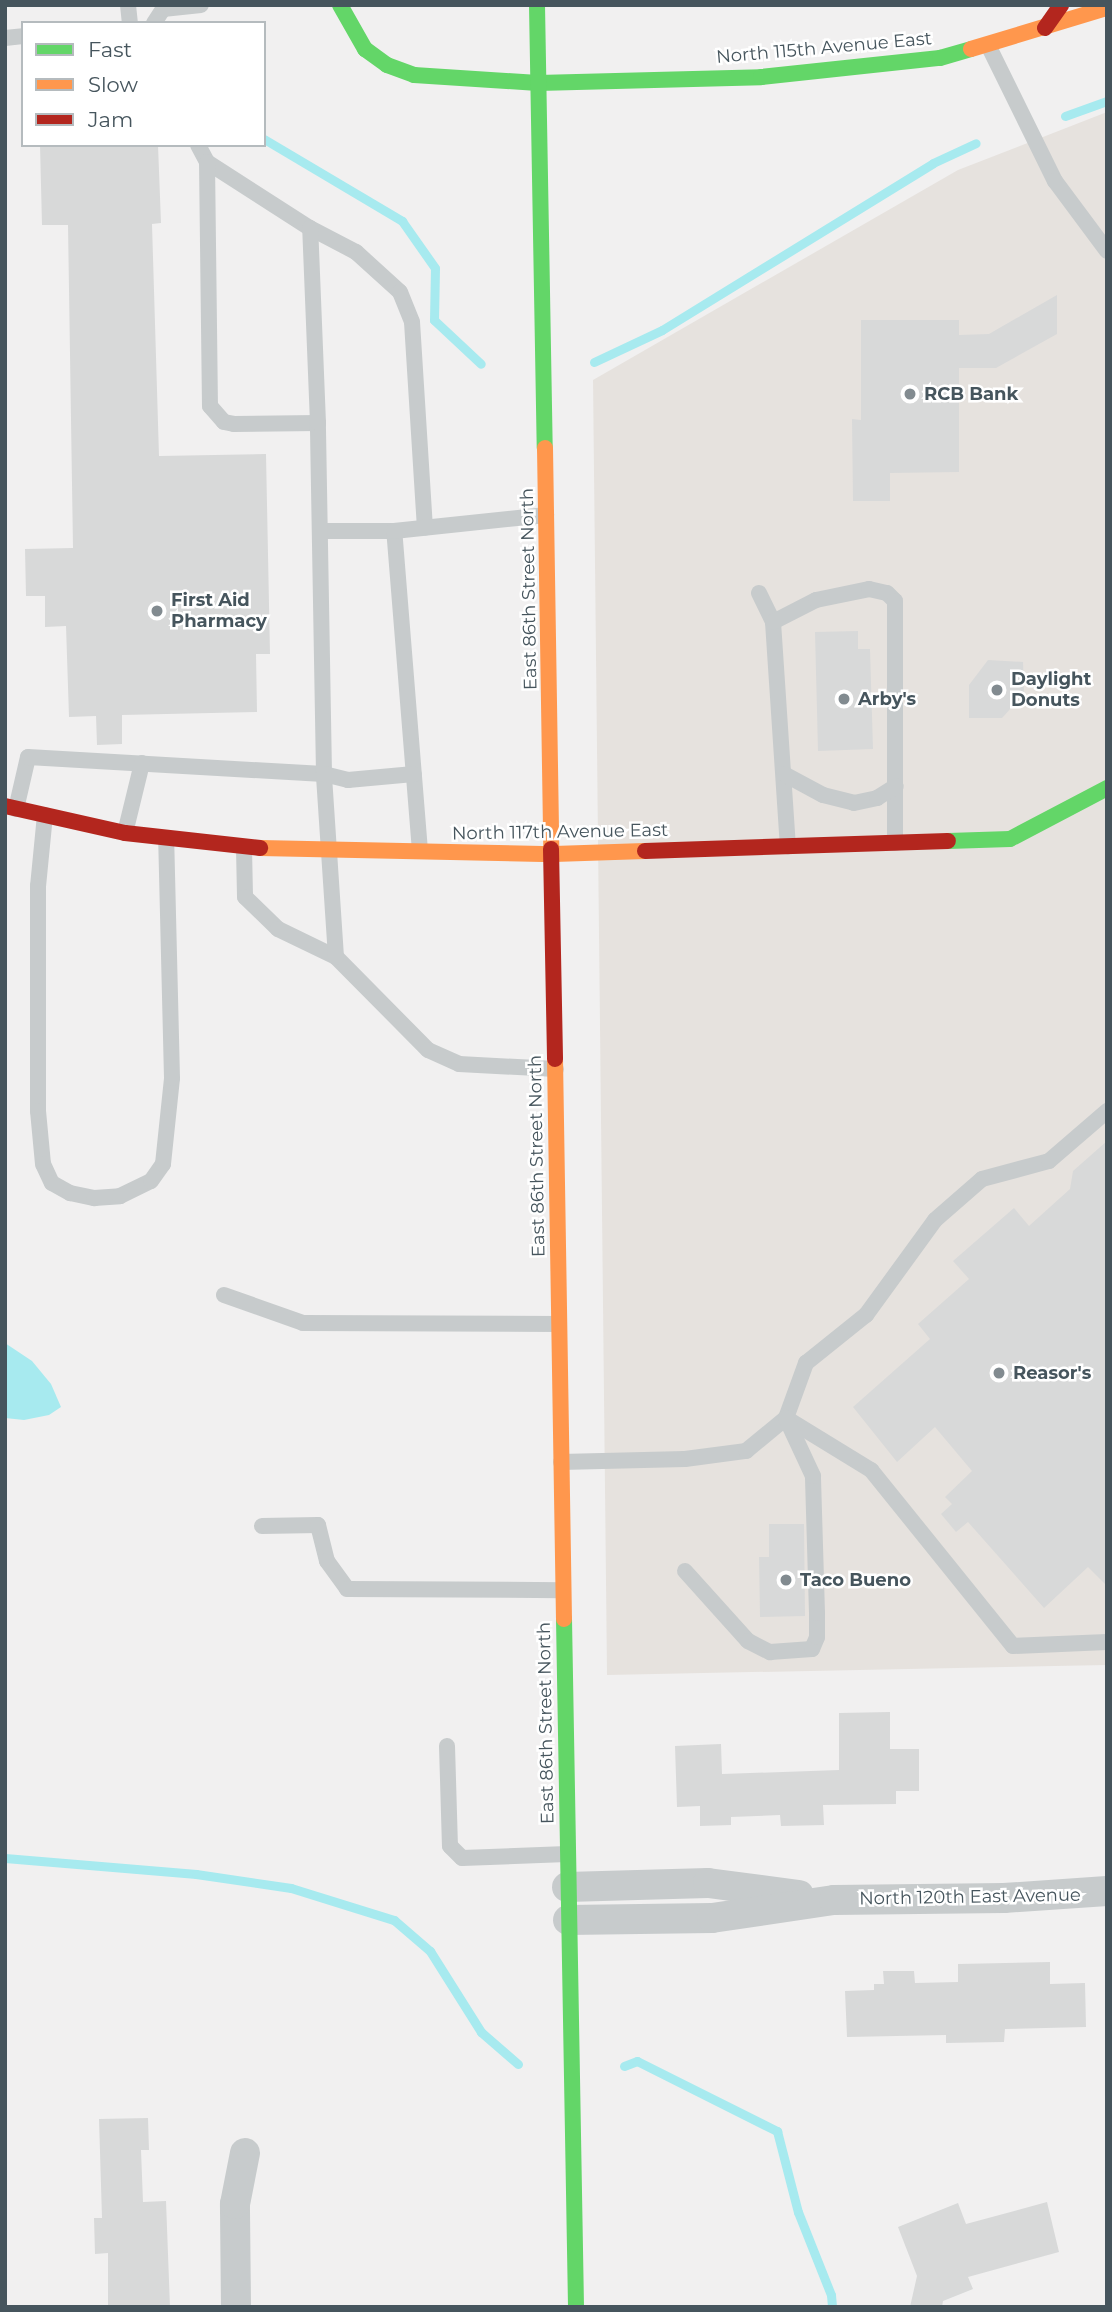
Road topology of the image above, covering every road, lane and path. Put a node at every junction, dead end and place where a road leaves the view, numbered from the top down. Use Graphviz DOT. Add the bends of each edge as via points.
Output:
graph roads {
  1 [pos="201,5"];
  2 [pos="340,5"];
  3 [pos="537,5"];
  4 [pos="1061,5"];
  5 [pos="1107,8"];
  6 [pos="155,21"];
  7 [pos="1045,28"];
  8 [pos="988,45"];
  9 [pos="538,83"];
  10 [pos="199,147"];
  11 [pos="207,162"];
  12 [pos="310,228"];
  13 [pos="1107,251"];
  14 [pos="318,423"];
  15 [pos="546,515"];
  16 [pos="425,528"];
  17 [pos="320,531"];
  18 [pos="394,531"];
  19 [pos="759,593"];
  20 [pos="773,622"];
  21 [pos="142,763"];
  22 [pos="324,774"];
  23 [pos="414,774"];
  24 [pos="784,774"];
  25 [pos="895,786"];
  26 [pos="1107,788"];
  27 [pos="11,808"];
  28 [pos="45,814"];
  29 [pos="125,832"];
  30 [pos="166,839"];
  31 [pos="895,842"];
  32 [pos="788,846"];
  33 [pos="244,848"];
  34 [pos="331,851"];
  35 [pos="420,852"];
  36 [pos="554,854"];
  37 [pos="336,957"];
  38 [pos="555,1069"];
  39 [pos="1107,1111"];
  40 [pos="225,1295"];
  41 [pos="559,1324"];
  42 [pos="786,1418"];
  43 [pos="561,1462"];
  44 [pos="262,1526"];
  45 [pos="685,1571"];
  46 [pos="563,1590"];
  47 [pos="1107,1642"];
  48 [pos="447,1746"];
  49 [pos="567,1854"];
  50 [pos="567,1887"];
  51 [pos="1107,1891"];
  52 [pos="834,1900"];
  53 [pos="568,1920"];
  54 [pos="245,2153"];
  55 [pos="236,2307"];
  56 [pos="576,2307"];
  1 -- 6 [label="lane" via="163,9"];
  2 -- 9 [label="main road, North 115th Avenue East" via="365,48 387,65 414,75"];
  3 -- 9 [label="main road, East 86th Street North"];
  4 -- 7 [label="main road"];
  5 -- 7 [label="main road, North 115th Avenue East"];
  7 -- 8 [label="main road, North 115th Avenue East"];
  8 -- 9 [label="main road, North 115th Avenue East" via="940,58 761,77"];
  8 -- 13 [label="lane" via="1055,181"];
  9 -- 15 [label="main road, East 86th Street North"];
  10 -- 11 [label="lane"];
  11 -- 12 [label="lane"];
  11 -- 14 [label="lane" via="210,405 225,422 233,424"];
  12 -- 14 [label="lane"];
  12 -- 16 [label="lane" via="356,252 400,292 412,322"];
  14 -- 17 [label="lane"];
  15 -- 16 [label="lane"];
  15 -- 36 [label="main road, East 86th Street North"];
  16 -- 18 [label="lane"];
  17 -- 18 [label="lane"];
  17 -- 22 [label="lane"];
  18 -- 23 [label="lane"];
  19 -- 20 [label="lane"];
  20 -- 24 [label="lane"];
  20 -- 25 [label="lane" via="816,600 869,589 887,593 895,601"];
  21 -- 22 [label="lane"];
  21 -- 27 [label="lane" via="28,757"];
  21 -- 29 [label="lane"];
  22 -- 23 [label="lane" via="348,780"];
  22 -- 34 [label="lane"];
  23 -- 35 [label="lane"];
  24 -- 25 [label="lane" via="823,795 854,803 877,798"];
  24 -- 32 [label="lane"];
  25 -- 31 [label="lane"];
  26 -- 31 [label="main road, North 117th Avenue East" via="1010,839"];
  27 -- 28 [label="main road, North 117th Avenue East"];
  28 -- 29 [label="main road, North 117th Avenue East"];
  28 -- 30 [label="lane" via="38,886 38,1111 43,1164 52,1184 94,1198 120,1196 151,1181 163,1164 172,1078"];
  29 -- 30 [label="main road, North 117th Avenue East"];
  30 -- 33 [label="main road, North 117th Avenue East"];
  31 -- 32 [label="main road, North 117th Avenue East"];
  32 -- 36 [label="main road, North 117th Avenue East"];
  33 -- 34 [label="main road, North 117th Avenue East"];
  33 -- 37 [label="lane" via="245,897 278,929"];
  34 -- 35 [label="main road, North 117th Avenue East"];
  34 -- 37 [label="lane"];
  35 -- 36 [label="main road, North 117th Avenue East"];
  36 -- 38 [label="main road, East 86th Street North"];
  37 -- 38 [label="lane" via="428,1050 459,1064"];
  38 -- 41 [label="main road, East 86th Street North"];
  39 -- 42 [label="lane" via="1049,1161 982,1179 935,1220 866,1315 806,1363"];
  40 -- 41 [label="lane" via="303,1323"];
  41 -- 43 [label="main road, East 86th Street North"];
  42 -- 43 [label="lane" via="746,1451 685,1459"];
  42 -- 45 [label="lane" via="813,1476 817,1637 812,1649 770,1652 748,1642"];
  42 -- 47 [label="lane" via="871,1470 1013,1646"];
  43 -- 46 [label="main road, East 86th Street North"];
  44 -- 46 [label="lane" via="318,1525 327,1561 347,1589"];
  46 -- 49 [label="main road, East 86th Street North"];
  48 -- 49 [label="lane" via="450,1846 462,1858"];
  49 -- 50 [label="main road, East 86th Street North"];
  50 -- 52 [label="street, North 120th East Avenue" via="708,1883"];
  50 -- 53 [label="main road, East 86th Street North"];
  51 -- 52 [label="street, North 120th East Avenue" via="1004,1898"];
  52 -- 53 [label="street, North 120th East Avenue" via="712,1918"];
  53 -- 56 [label="main road, East 86th Street North"];
  54 -- 55 [label="street" via="235,2204"];
}
